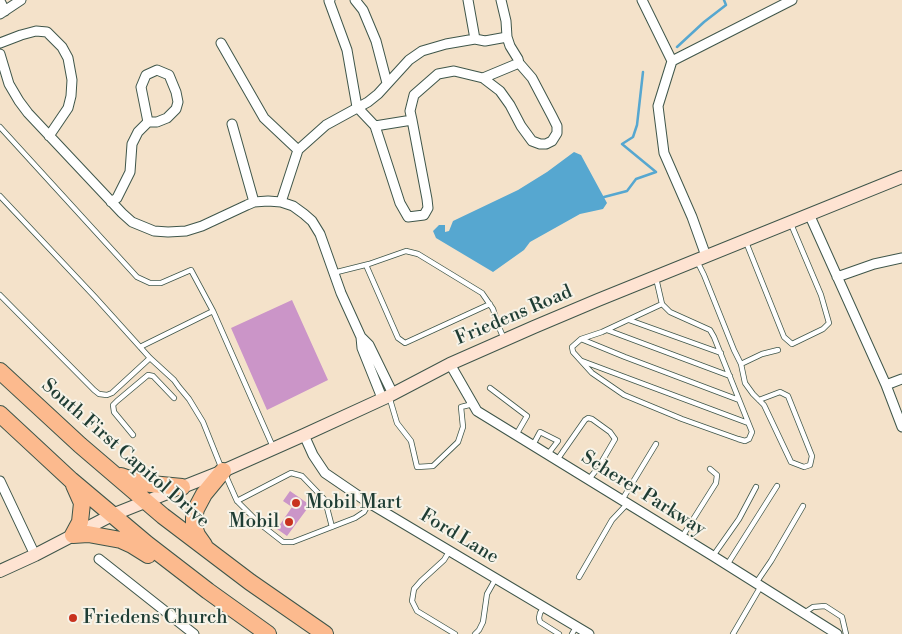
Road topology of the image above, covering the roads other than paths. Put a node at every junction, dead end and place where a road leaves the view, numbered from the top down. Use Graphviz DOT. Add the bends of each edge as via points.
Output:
graph roads {
  1 [pos="21,0"];
  2 [pos="330,0"];
  3 [pos="355,0"];
  4 [pos="468,0"];
  5 [pos="501,0"];
  6 [pos="642,0"];
  7 [pos="792,0"];
  8 [pos="0,1"];
  9 [pos="2,12"];
  10 [pos="507,37"];
  11 [pos="475,39"];
  12 [pos="0,43"];
  13 [pos="221,44"];
  14 [pos="0,54"];
  15 [pos="672,61"];
  16 [pos="519,63"];
  17 [pos="483,78"];
  18 [pos="387,83"];
  19 [pos="357,107"];
  20 [pos="412,120"];
  21 [pos="148,122"];
  22 [pos="232,124"];
  23 [pos="375,126"];
  24 [pos="0,127"];
  25 [pos="49,136"];
  26 [pos="298,150"];
  27 [pos="902,177"];
  28 [pos="0,196"];
  29 [pos="111,202"];
  30 [pos="254,202"];
  31 [pos="281,202"];
  32 [pos="809,214"];
  33 [pos="790,222"];
  34 [pos="746,240"];
  35 [pos="701,258"];
  36 [pos="902,258"];
  37 [pos="366,265"];
  38 [pos="334,273"];
  39 [pos="656,277"];
  40 [pos="836,277"];
  41 [pos="0,295"];
  42 [pos="490,304"];
  43 [pos="662,304"];
  44 [pos="212,311"];
  45 [pos="629,320"];
  46 [pos="607,330"];
  47 [pos="581,339"];
  48 [pos="505,340"];
  49 [pos="140,346"];
  50 [pos="778,350"];
  51 [pos="721,353"];
  52 [pos="150,358"];
  53 [pos="581,360"];
  54 [pos="450,364"];
  55 [pos="741,364"];
  56 [pos="0,371"];
  57 [pos="730,376"];
  58 [pos="902,379"];
  59 [pos="886,385"];
  60 [pos="490,388"];
  61 [pos="388,396"];
  62 [pos="174,398"];
  63 [pos="739,400"];
  64 [pos="759,400"];
  65 [pos="473,404"];
  66 [pos="0,414"];
  67 [pos="748,422"];
  68 [pos="902,427"];
  69 [pos="304,435"];
  70 [pos="516,435"];
  71 [pos="133,436"];
  72 [pos="656,444"];
  73 [pos="533,445"];
  74 [pos="273,448"];
  75 [pos="548,454"];
  76 [pos="558,460"];
  77 [pos="710,469"];
  78 [pos="110,471"];
  79 [pos="223,471"];
  80 [pos="71,480"];
  81 [pos="589,480"];
  82 [pos="0,481"];
  83 [pos="777,486"];
  84 [pos="182,487"];
  85 [pos="756,487"];
  86 [pos="237,501"];
  87 [pos="146,502"];
  88 [pos="625,502"];
  89 [pos="369,503"];
  90 [pos="803,506"];
  91 [pos="112,515"];
  92 [pos="332,527"];
  93 [pos="73,535"];
  94 [pos="682,537"];
  95 [pos="450,550"];
  96 [pos="208,551"];
  97 [pos="35,555"];
  98 [pos="713,556"];
  99 [pos="99,559"];
  100 [pos="727,565"];
  101 [pos="177,568"];
  102 [pos="0,571"];
  103 [pos="496,578"];
  104 [pos="579,578"];
  105 [pos="759,585"];
  106 [pos="544,607"];
  107 [pos="804,613"];
  108 [pos="574,630"];
  109 [pos="194,634"];
  110 [pos="268,634"];
  111 [pos="325,634"];
  112 [pos="455,634"];
  113 [pos="475,634"];
  114 [pos="559,634"];
  115 [pos="589,634"];
  116 [pos="733,634"];
  117 [pos="837,634"];
  118 [pos="846,634"];
  1 -- 9 [label="street"];
  2 -- 19 [label="street" via="347,50"];
  3 -- 18 [label="street" via="363,10 376,41"];
  4 -- 11 [label="street"];
  5 -- 10 [label="street"];
  6 -- 15 [label="street"];
  7 -- 15 [label="street"];
  8 -- 9 [label="street"];
  10 -- 11 [label="street" via="485,41"];
  10 -- 16 [label="street"];
  11 -- 18 [label="street" via="422,51"];
  12 -- 25 [label="street" via="36,31 47,32 68,58 71,96 68,108"];
  13 -- 26 [label="street" via="264,118"];
  14 -- 25 [label="street" via="9,84 19,101"];
  15 -- 35 [label="street" via="658,106 664,153 692,217"];
  16 -- 17 [label="street"];
  16 -- 17 [label="street" via="532,78 557,126 557,133 546,144 532,141 500,91"];
  17 -- 20 [label="street" via="454,71 438,74 414,95 410,111"];
  18 -- 19 [label="street" via="378,94"];
  19 -- 23 [label="street"];
  19 -- 26 [label="street" via="326,125"];
  20 -- 23 [label="street"];
  20 -- 23 [label="street" via="427,200 428,208 424,215 408,217 400,203"];
  21 -- 21 [label="street" via="141,87 146,75 157,70 169,75 178,102 167,118"];
  21 -- 29 [label="street" via="132,144 130,172 117,198"];
  22 -- 30 [label="street"];
  24 -- 44 [label="lane" via="137,277 150,283 161,283 191,270"];
  25 -- 29 [label="street"];
  26 -- 31 [label="street"];
  27 -- 32 [label="main road, Friedens Road"];
  28 -- 49 [label="lane"];
  29 -- 30 [label="street" via="132,222 154,231 168,232 202,226"];
  30 -- 31 [label="street"];
  31 -- 38 [label="street" via="293,206 312,221"];
  32 -- 33 [label="main road, Friedens Road"];
  32 -- 40 [label="street"];
  33 -- 34 [label="main road, Friedens Road"];
  33 -- 34 [label="lane" via="821,295 829,323 792,344 784,337"];
  34 -- 35 [label="main road, Friedens Road"];
  35 -- 39 [label="main road, Friedens Road"];
  35 -- 55 [label="lane" via="704,275"];
  36 -- 40 [label="street"];
  37 -- 38 [label="lane"];
  37 -- 42 [label="lane" via="406,251 418,254 482,294"];
  37 -- 42 [label="lane" via="398,338 405,343"];
  38 -- 61 [label="street" via="361,337 369,345"];
  39 -- 43 [label="lane"];
  39 -- 48 [label="main road, Friedens Road"];
  40 -- 59 [label="street"];
  41 -- 52 [label="lane" via="99,394 112,393"];
  42 -- 48 [label="lane"];
  43 -- 45 [label="lane"];
  43 -- 51 [label="lane" via="670,312 710,330"];
  44 -- 49 [label="lane"];
  44 -- 74 [label="lane"];
  45 -- 46 [label="lane"];
  45 -- 51 [label="lane"];
  46 -- 47 [label="lane"];
  46 -- 57 [label="lane"];
  47 -- 53 [label="lane" via="572,347"];
  47 -- 63 [label="lane"];
  48 -- 54 [label="main road, Friedens Road"];
  49 -- 52 [label="lane"];
  50 -- 55 [label="lane"];
  51 -- 57 [label="lane"];
  52 -- 79 [label="lane" via="174,380 198,414"];
  53 -- 67 [label="lane"];
  53 -- 67 [label="lane" via="592,373 624,395 738,440 749,439 752,432"];
  54 -- 61 [label="main road, Friedens Road"];
  54 -- 65 [label="street, Scherer Parkway"];
  55 -- 64 [label="lane" via="745,382"];
  56 -- 78 [label="highway, South First Capitol Drive"];
  57 -- 63 [label="lane"];
  58 -- 59 [label="street"];
  59 -- 68 [label="street"];
  60 -- 70 [label="lane" via="527,416"];
  61 -- 65 [label="lane" via="397,423 410,441 417,468 432,466 458,442 463,427 461,408"];
  61 -- 69 [label="main road, Friedens Road"];
  62 -- 71 [label="lane" via="148,375 117,401 113,406 114,412"];
  63 -- 67 [label="lane"];
  64 -- 64 [label="lane" via="791,462 804,467 810,465 812,456 788,396 780,392"];
  65 -- 70 [label="street, Scherer Parkway" via="477,411"];
  66 -- 80 [label="highway"];
  69 -- 74 [label="main road, Friedens Road"];
  69 -- 89 [label="street, Ford Lane" via="325,473"];
  70 -- 73 [label="street, Scherer Parkway"];
  72 -- 88 [label="lane"];
  73 -- 75 [label="street, Scherer Parkway"];
  73 -- 75 [label="lane" via="540,432 558,442"];
  74 -- 79 [label="main road, Friedens Road"];
  75 -- 76 [label="street, Scherer Parkway"];
  76 -- 81 [label="street, Scherer Parkway"];
  76 -- 81 [label="lane" via="585,420 592,419 615,439"];
  77 -- 94 [label="lane" via="717,475 716,483"];
  78 -- 84 [label="highway" via="141,483"];
  78 -- 87 [label="highway, South First Capitol Drive"];
  79 -- 84 [label="main road, Friedens Road"];
  79 -- 86 [label="lane"];
  79 -- 96 [label="highway" via="204,494 194,518 197,535"];
  80 -- 91 [label="highway"];
  80 -- 93 [label="highway" via="82,503 80,522"];
  81 -- 88 [label="street, Scherer Parkway"];
  82 -- 97 [label="street"];
  83 -- 100 [label="lane"];
  84 -- 87 [label="main road, Friedens Road"];
  85 -- 98 [label="lane"];
  86 -- 92 [label="lane" via="283,542 293,542"];
  86 -- 92 [label="lane" via="291,473 302,476 326,500"];
  87 -- 91 [label="main road, Friedens Road"];
  87 -- 96 [label="highway, South First Capitol Drive"];
  88 -- 94 [label="street, Scherer Parkway"];
  88 -- 104 [label="lane"];
  89 -- 92 [label="lane" via="355,518"];
  89 -- 95 [label="street, Ford Lane"];
  90 -- 105 [label="lane"];
  91 -- 93 [label="main road, Friedens Road"];
  91 -- 101 [label="highway"];
  93 -- 97 [label="main road, Friedens Road"];
  93 -- 101 [label="highway" via="88,534 121,540 155,560"];
  94 -- 98 [label="street, Scherer Parkway"];
  95 -- 103 [label="street, Ford Lane"];
  95 -- 112 [label="lane" via="414,589 412,601 417,611"];
  96 -- 111 [label="highway, South First Capitol Drive"];
  97 -- 102 [label="main road, Friedens Road"];
  98 -- 100 [label="street, Scherer Parkway"];
  99 -- 109 [label="street"];
  100 -- 105 [label="street, Scherer Parkway"];
  101 -- 110 [label="highway"];
  103 -- 106 [label="street, Ford Lane"];
  103 -- 113 [label="lane" via="487,594 483,622"];
  105 -- 107 [label="street, Scherer Parkway"];
  105 -- 116 [label="lane"];
  106 -- 108 [label="street, Ford Lane"];
  106 -- 114 [label="lane" via="540,622"];
  107 -- 117 [label="street, Scherer Parkway"];
  107 -- 118 [label="lane" via="813,607 825,606 842,617"];
  108 -- 115 [label="street, Ford Lane"];
}
